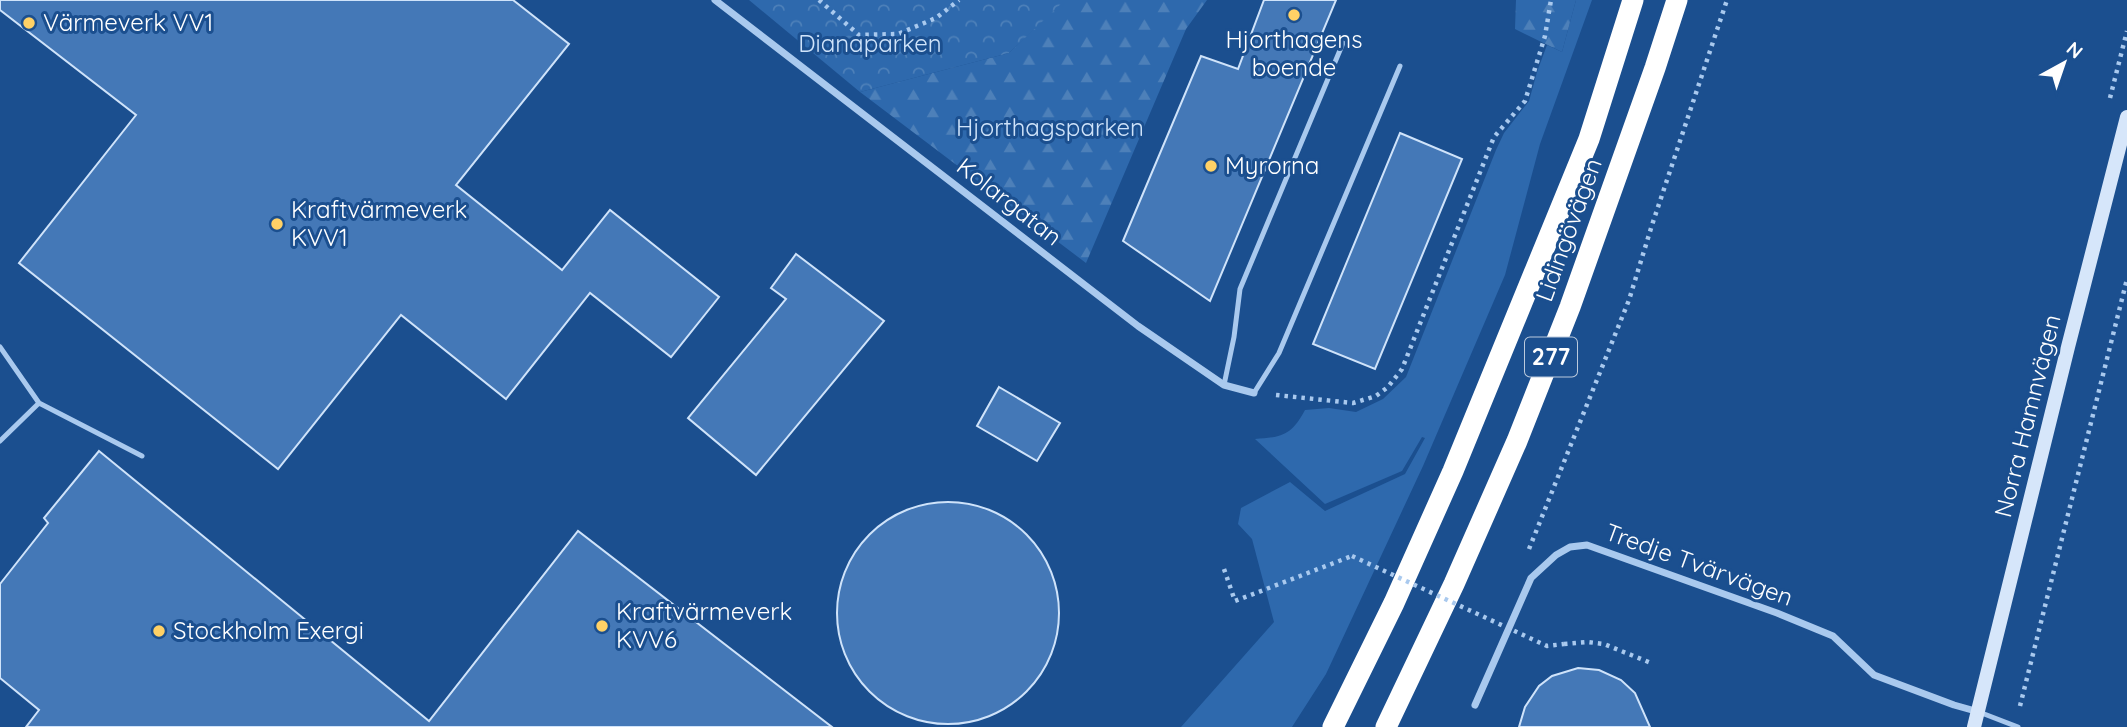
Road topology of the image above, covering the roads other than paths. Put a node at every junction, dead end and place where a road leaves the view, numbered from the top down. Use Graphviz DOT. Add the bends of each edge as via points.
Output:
graph roads {
  1 [pos="715,0"];
  2 [pos="1633,0"];
  3 [pos="1677,0"];
  4 [pos="1343,43"];
  5 [pos="1400,66"];
  6 [pos="2127,117"];
  7 [pos="0,347"];
  8 [pos="1224,385"];
  9 [pos="1254,393"];
  10 [pos="39,403"];
  11 [pos="0,441"];
  12 [pos="142,456"];
  13 [pos="1358,676"];
  14 [pos="1475,705"];
  15 [pos="1979,712"];
  16 [pos="2016,726"];
  17 [pos="1324,727"];
  18 [pos="1333,727"];
  19 [pos="1386,727"];
  20 [pos="1974,727"];
  1 -- 8 [label="street, Kolargatan" via="1138,326"];
  2 -- 13 [label="highway, Lidingövägen / 277" via="1589,139 1453,471"];
  3 -- 19 [label="highway, Lidingövägen / 277" via="1532,405"];
  4 -- 8 [label="lane" via="1240,289"];
  5 -- 9 [label="lane" via="1279,353"];
  6 -- 15 [label="main road, Norra Hamnvägen"];
  7 -- 10 [label="lane"];
  8 -- 9 [label="street, Kolargatan"];
  10 -- 11 [label="lane"];
  10 -- 12 [label="lane"];
  13 -- 17 [label="highway"];
  13 -- 18 [label="highway, 277"];
  14 -- 15 [label="street, Tredje Tvärvägen" via="1531,578 1556,555 1587,545 1833,636 1874,675"];
  15 -- 16 [label="lane"];
  15 -- 20 [label="main road, Norra Hamnvägen"];
}
